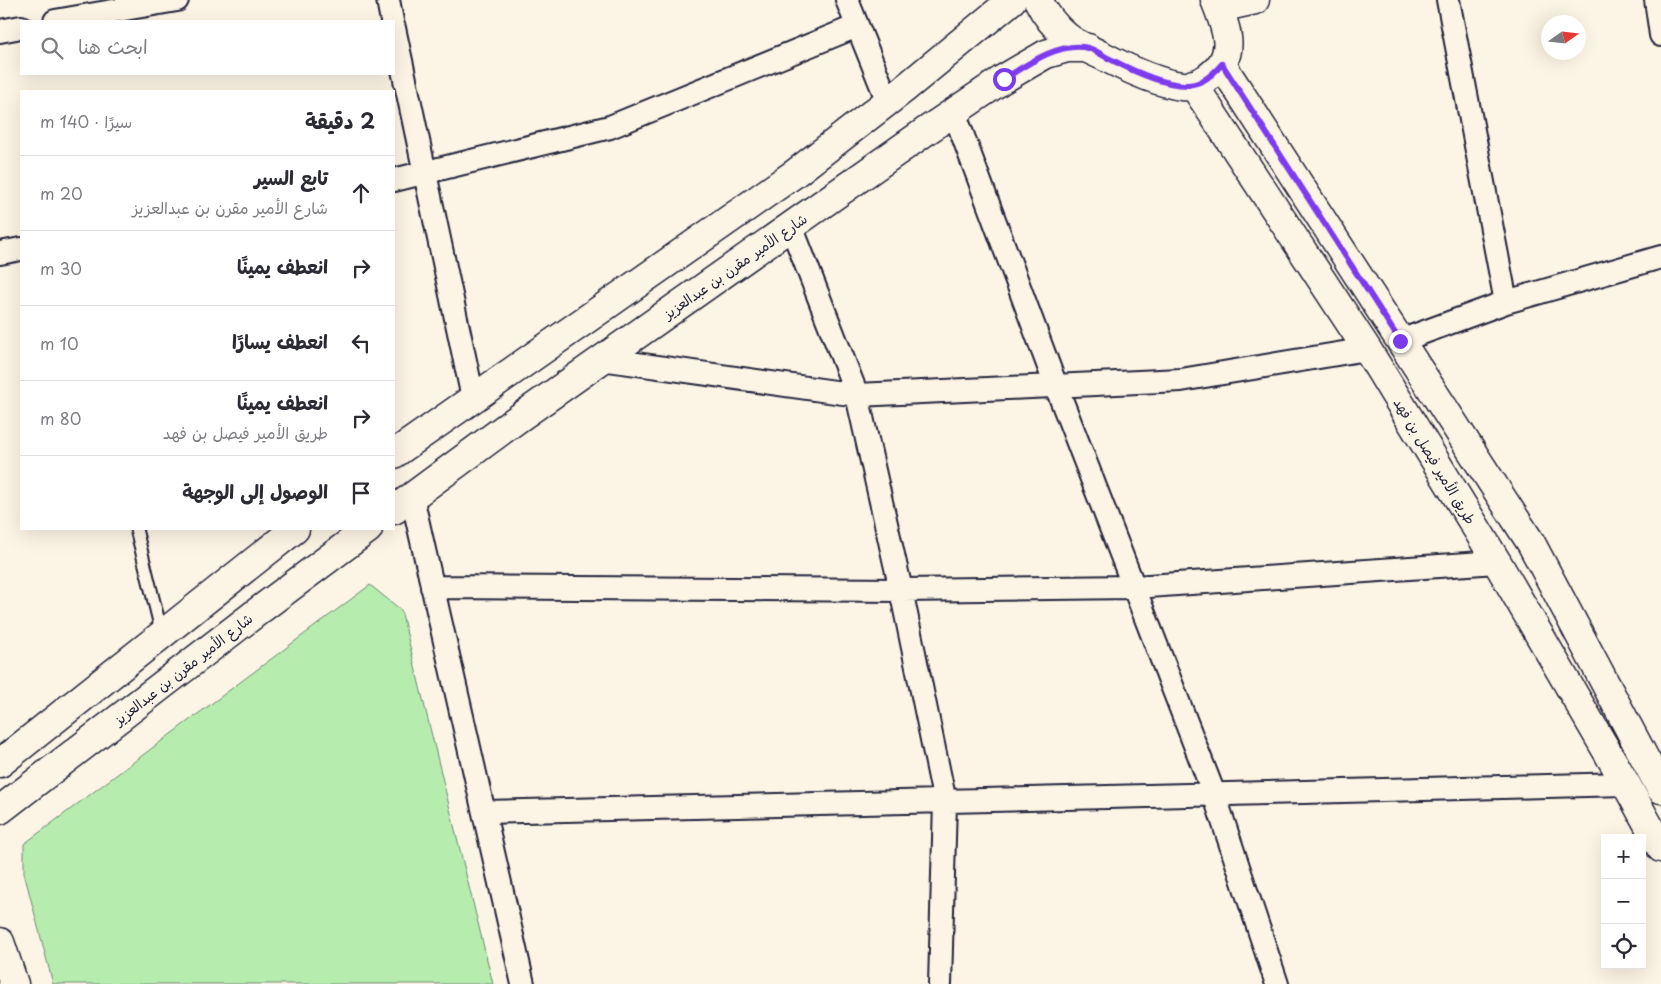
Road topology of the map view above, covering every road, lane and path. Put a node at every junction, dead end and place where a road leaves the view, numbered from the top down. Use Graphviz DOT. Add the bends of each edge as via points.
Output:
graph roads {
  1 [pos="177,0"];
  2 [pos="388,0"];
  3 [pos="848,0"];
  4 [pos="1012,0"];
  5 [pos="1038,0"];
  6 [pos="1255,0"];
  7 [pos="1448,0"];
  8 [pos="1656,0"];
  9 [pos="1217,4"];
  10 [pos="61,20"];
  11 [pos="392,20"];
  12 [pos="858,26"];
  13 [pos="20,27"];
  14 [pos="0,31"];
  15 [pos="395,33"];
  16 [pos="1661,35"];
  17 [pos="1088,48"];
  18 [pos="1222,64"];
  19 [pos="1193,84"];
  20 [pos="888,102"];
  21 [pos="954,112"];
  22 [pos="425,172"];
  23 [pos="395,180"];
  24 [pos="791,226"];
  25 [pos="20,249"];
  26 [pos="0,253"];
  27 [pos="1661,257"];
  28 [pos="1506,302"];
  29 [pos="1400,341"];
  30 [pos="1367,349"];
  31 [pos="601,360"];
  32 [pos="1056,386"];
  33 [pos="857,395"];
  34 [pos="473,398"];
  35 [pos="395,453"];
  36 [pos="403,503"];
  37 [pos="136,530"];
  38 [pos="293,530"];
  39 [pos="367,530"];
  40 [pos="1496,562"];
  41 [pos="432,587"];
  42 [pos="1134,587"];
  43 [pos="901,590"];
  44 [pos="162,634"];
  45 [pos="0,763"];
  46 [pos="1659,781"];
  47 [pos="1626,784"];
  48 [pos="1214,794"];
  49 [pos="945,802"];
  50 [pos="0,810"];
  51 [pos="484,812"];
  52 [pos="1661,848"];
  53 [pos="0,942"];
  54 [pos="14,984"];
  55 [pos="523,984"];
  56 [pos="940,984"];
  57 [pos="1277,984"];
  1 -- 10 [label="street"];
  2 -- 11 [label="street"];
  3 -- 12 [label="street"];
  4 -- 20 [label="street"];
  5 -- 17 [label="street" via="1049,19 1067,38"];
  6 -- 9 [label="street"];
  7 -- 28 [label="street"];
  8 -- 16 [label="street"];
  9 -- 18 [label="street" via="1228,38 1228,52"];
  12 -- 20 [label="street"];
  12 -- 22 [label="street" via="610,126"];
  13 -- 14 [label="street"];
  15 -- 22 [label="street"];
  17 -- 19 [label="street" via="1164,82 1184,86"];
  17 -- 21 [label="street, شارع الأمير مقرن بن عبدالعزيز" via="1067,48 1046,54"];
  18 -- 19 [label="street" via="1212,75"];
  18 -- 29 [label="street"];
  19 -- 30 [label="street, طريق الأمير فيصل بن فهد"];
  20 -- 34 [label="street" via="794,174"];
  21 -- 24 [label="street, شارع الأمير مقرن بن عبدالعزيز"];
  21 -- 32 [label="street"];
  22 -- 23 [label="street"];
  22 -- 34 [label="street"];
  24 -- 31 [label="street, شارع الأمير مقرن بن عبدالعزيز"];
  24 -- 33 [label="street"];
  25 -- 26 [label="street"];
  27 -- 28 [label="street"];
  28 -- 29 [label="street"];
  29 -- 46 [label="street" via="1531,543"];
  30 -- 32 [label="street" via="1181,380"];
  30 -- 40 [label="street, طريق الأمير فيصل بن فهد"];
  31 -- 33 [label="street"];
  31 -- 36 [label="street, شارع الأمير مقرن بن عبدالعزيز"];
  32 -- 33 [label="street"];
  32 -- 42 [label="street"];
  33 -- 43 [label="street"];
  34 -- 35 [label="street"];
  36 -- 41 [label="street"];
  37 -- 44 [label="lane"];
  38 -- 44 [label="street"];
  39 -- 50 [label="street, شارع الأمير مقرن بن عبدالعزيز"];
  40 -- 42 [label="street"];
  40 -- 47 [label="street, طريق الأمير فيصل بن فهد"];
  41 -- 43 [label="street"];
  41 -- 51 [label="street"];
  42 -- 43 [label="street"];
  42 -- 48 [label="street"];
  43 -- 49 [label="street"];
  44 -- 45 [label="street"];
  47 -- 48 [label="street"];
  47 -- 52 [label="street, طريق الأمير فيصل بن فهد"];
  48 -- 49 [label="street"];
  48 -- 57 [label="street"];
  49 -- 51 [label="street"];
  49 -- 56 [label="street"];
  51 -- 55 [label="street"];
  53 -- 54 [label="street"];
}
